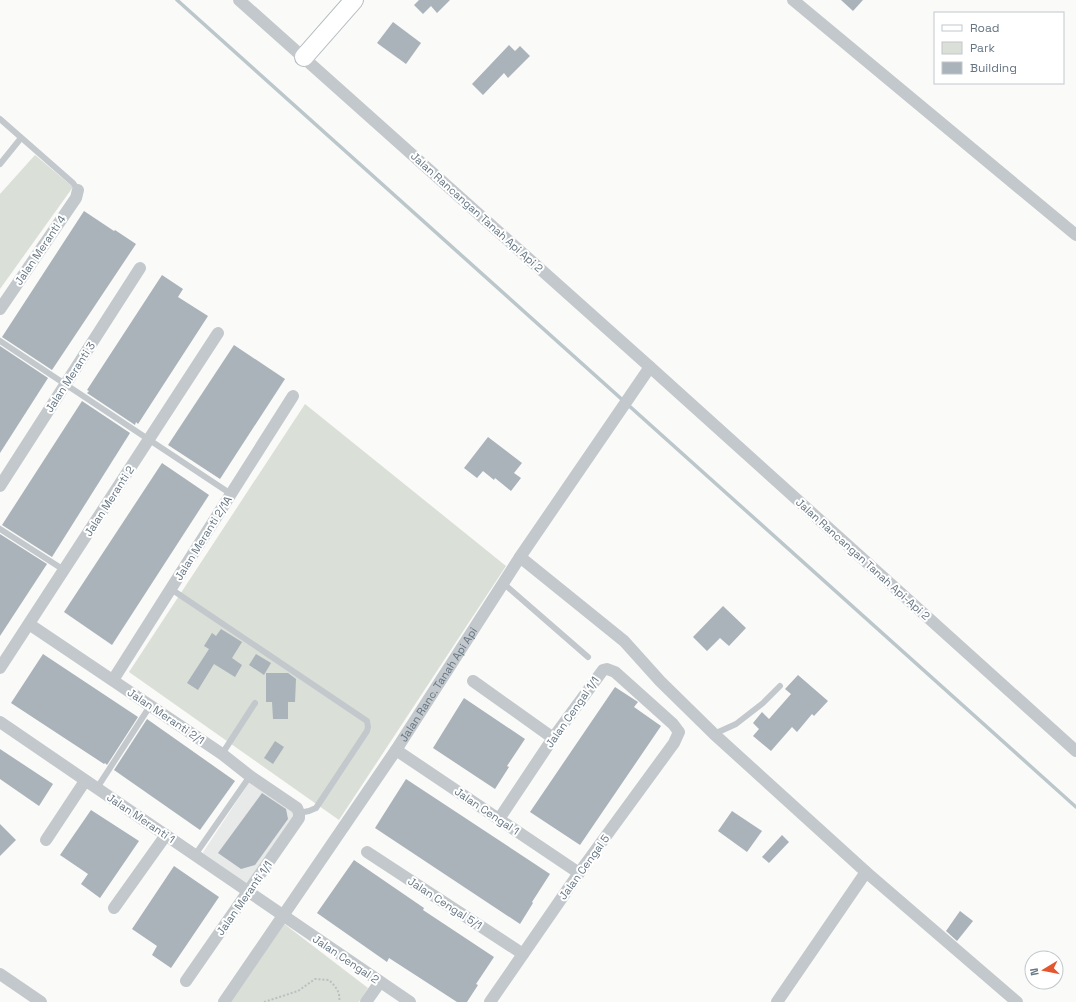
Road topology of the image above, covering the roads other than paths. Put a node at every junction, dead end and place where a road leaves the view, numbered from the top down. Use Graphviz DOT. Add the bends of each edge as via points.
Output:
graph roads {
  1 [pos="239,0"];
  2 [pos="354,0"];
  3 [pos="793,0"];
  4 [pos="304,57"];
  5 [pos="0,120"];
  6 [pos="21,138"];
  7 [pos="0,164"];
  8 [pos="78,190"];
  9 [pos="1076,235"];
  10 [pos="140,268"];
  11 [pos="0,309"];
  12 [pos="218,333"];
  13 [pos="0,341"];
  14 [pos="650,366"];
  15 [pos="65,384"];
  16 [pos="293,396"];
  17 [pos="149,439"];
  18 [pos="0,486"];
  19 [pos="231,494"];
  20 [pos="0,529"];
  21 [pos="520,557"];
  22 [pos="64,570"];
  23 [pos="503,583"];
  24 [pos="171,589"];
  25 [pos="29,624"];
  26 [pos="588,657"];
  27 [pos="0,668"];
  28 [pos="113,680"];
  29 [pos="473,681"];
  30 [pos="780,686"];
  31 [pos="255,703"];
  32 [pos="150,706"];
  33 [pos="0,722"];
  34 [pos="679,732"];
  35 [pos="714,734"];
  36 [pos="553,738"];
  37 [pos="396,750"];
  38 [pos="1076,751"];
  39 [pos="222,754"];
  40 [pos="250,776"];
  41 [pos="85,781"];
  42 [pos="97,788"];
  43 [pos="299,813"];
  44 [pos="498,819"];
  45 [pos="166,835"];
  46 [pos="46,840"];
  47 [pos="367,852"];
  48 [pos="195,855"];
  49 [pos="866,872"];
  50 [pos="579,873"];
  51 [pos="249,892"];
  52 [pos="114,908"];
  53 [pos="282,916"];
  54 [pos="523,954"];
  55 [pos="0,974"];
  56 [pos="186,981"];
  57 [pos="380,982"];
  58 [pos="41,1002"];
  59 [pos="224,1002"];
  60 [pos="366,1002"];
  61 [pos="410,1002"];
  62 [pos="490,1002"];
  63 [pos="777,1002"];
  64 [pos="1017,1002"];
  1 -- 4 [label="street"];
  2 -- 4 [label="street"];
  3 -- 9 [label="street"];
  4 -- 14 [label="street, Jalan Rancangan Tanah Api Api 2"];
  5 -- 6 [label="lane"];
  6 -- 7 [label="lane"];
  6 -- 8 [label="lane"];
  8 -- 11 [label="street, Jalan Meranti 4" via="76,198"];
  10 -- 15 [label="street, Jalan Meranti 3"];
  12 -- 17 [label="street, Jalan Meranti 2"];
  13 -- 15 [label="lane"];
  14 -- 21 [label="street, Jalan Ranc. Tanah Api Api"];
  14 -- 38 [label="street, Jalan Rancangan Tanah Api-Api 2"];
  15 -- 17 [label="lane"];
  15 -- 18 [label="street, Jalan Meranti 3"];
  16 -- 19 [label="street, Jalan Meranti 2/1A"];
  17 -- 19 [label="lane"];
  17 -- 22 [label="street, Jalan Meranti 2"];
  19 -- 24 [label="street, Jalan Meranti 2/1A"];
  20 -- 22 [label="lane"];
  21 -- 23 [label="street, Jalan Ranc. Tanah Api Api"];
  21 -- 35 [label="street" via="624,641 660,682"];
  22 -- 25 [label="street, Jalan Meranti 2"];
  23 -- 26 [label="lane"];
  23 -- 37 [label="street, Jalan Ranc. Tanah Api Api"];
  24 -- 28 [label="street, Jalan Meranti 2/1A"];
  24 -- 43 [label="lane" via="367,721 367,730 316,808"];
  25 -- 27 [label="street, Jalan Meranti 2"];
  25 -- 28 [label="street, Jalan Meranti 2/1"];
  28 -- 32 [label="street, Jalan Meranti 2/1"];
  29 -- 36 [label="street"];
  30 -- 35 [label="lane" via="736,724"];
  31 -- 39 [label="lane"];
  32 -- 39 [label="street, Jalan Meranti 2/1"];
  32 -- 42 [label="lane"];
  33 -- 41 [label="street, Jalan Meranti 1"];
  34 -- 36 [label="street, Jalan Cengal 1/1" via="615,672 607,669 601,672"];
  34 -- 50 [label="street, Jalan Cengal 5" via="674,743"];
  35 -- 49 [label="street"];
  36 -- 44 [label="street, Jalan Cengal 1/1"];
  37 -- 44 [label="street, Jalan Cengal 1"];
  37 -- 53 [label="street, Jalan Ranc. Tanah Api Api"];
  39 -- 40 [label="street, Jalan Meranti 2/1"];
  40 -- 43 [label="street, Jalan Meranti 2/1" via="296,808"];
  40 -- 48 [label="lane"];
  41 -- 42 [label="street, Jalan Meranti 1"];
  41 -- 46 [label="street"];
  42 -- 45 [label="street, Jalan Meranti 1"];
  43 -- 51 [label="street, Jalan Meranti 1/1" via="299,818"];
  44 -- 50 [label="street, Jalan Cengal 1"];
  45 -- 48 [label="street, Jalan Meranti 1"];
  45 -- 52 [label="street"];
  47 -- 54 [label="street, Jalan Cengal 5/1"];
  48 -- 51 [label="street, Jalan Meranti 1"];
  49 -- 63 [label="street"];
  49 -- 64 [label="street"];
  50 -- 54 [label="street, Jalan Cengal 5"];
  51 -- 53 [label="street, Jalan Meranti 1"];
  51 -- 56 [label="street, Jalan Meranti 1/1"];
  53 -- 57 [label="street, Jalan Cengal 2"];
  53 -- 59 [label="street, Jalan Ranc. Tanah Api Api"];
  54 -- 62 [label="street, Jalan Cengal 5"];
  55 -- 58 [label="street"];
  57 -- 60 [label="street"];
  57 -- 61 [label="street, Jalan Cengal 2"];
}
